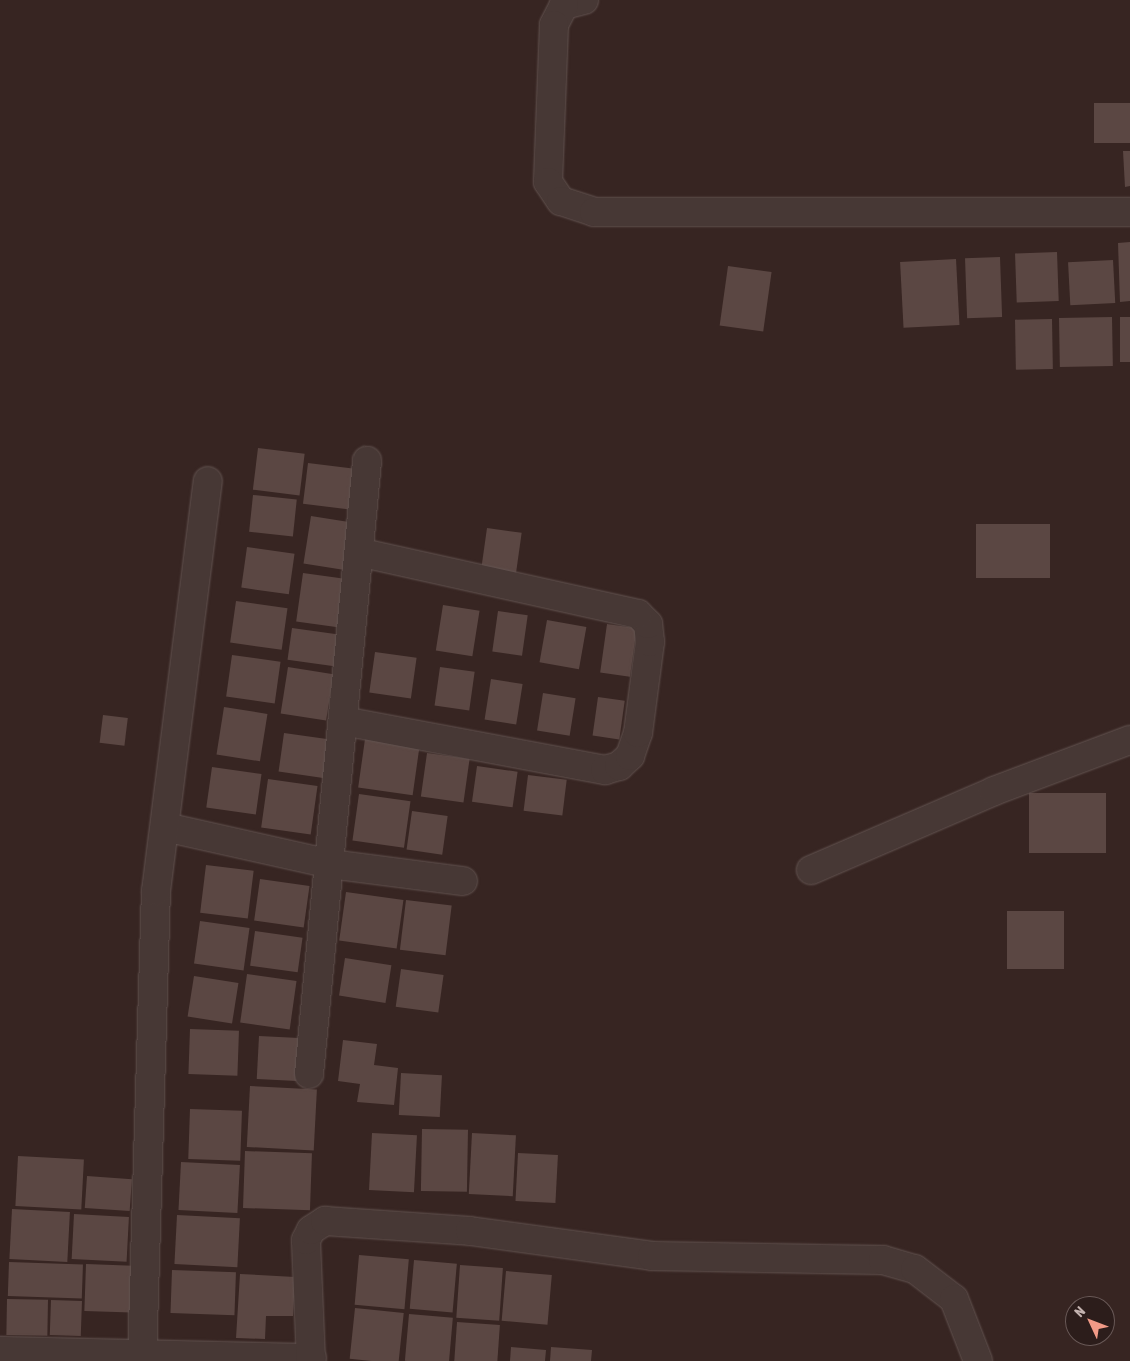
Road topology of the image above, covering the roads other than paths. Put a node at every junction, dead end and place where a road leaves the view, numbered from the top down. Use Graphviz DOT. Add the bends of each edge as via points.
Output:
graph roads {
  1 [pos="584,0"];
  2 [pos="1130,212"];
  3 [pos="367,462"];
  4 [pos="208,481"];
  5 [pos="359,552"];
  6 [pos="343,721"];
  7 [pos="1130,740"];
  8 [pos="165,826"];
  9 [pos="330,864"];
  10 [pos="811,870"];
  11 [pos="463,882"];
  12 [pos="310,1074"];
  13 [pos="0,1350"];
  14 [pos="142,1358"];
  15 [pos="311,1359"];
  16 [pos="978,1361"];
  1 -- 2 [label="street" via="564,5 554,25 548,182 561,201 594,212"];
  3 -- 5 [label="street"];
  4 -- 8 [label="street"];
  5 -- 6 [label="street"];
  5 -- 6 [label="street" via="638,614 648,624 650,642 638,733 630,756 619,766 605,770"];
  6 -- 9 [label="street"];
  7 -- 10 [label="street" via="994,791"];
  8 -- 9 [label="street"];
  8 -- 14 [label="street" via="155,911"];
  9 -- 11 [label="street"];
  9 -- 12 [label="street"];
  13 -- 14 [label="street"];
  14 -- 15 [label="street"];
  15 -- 16 [label="street" via="306,1240 310,1230 326,1221 470,1231 652,1256 883,1260 915,1269 954,1299"];
}
